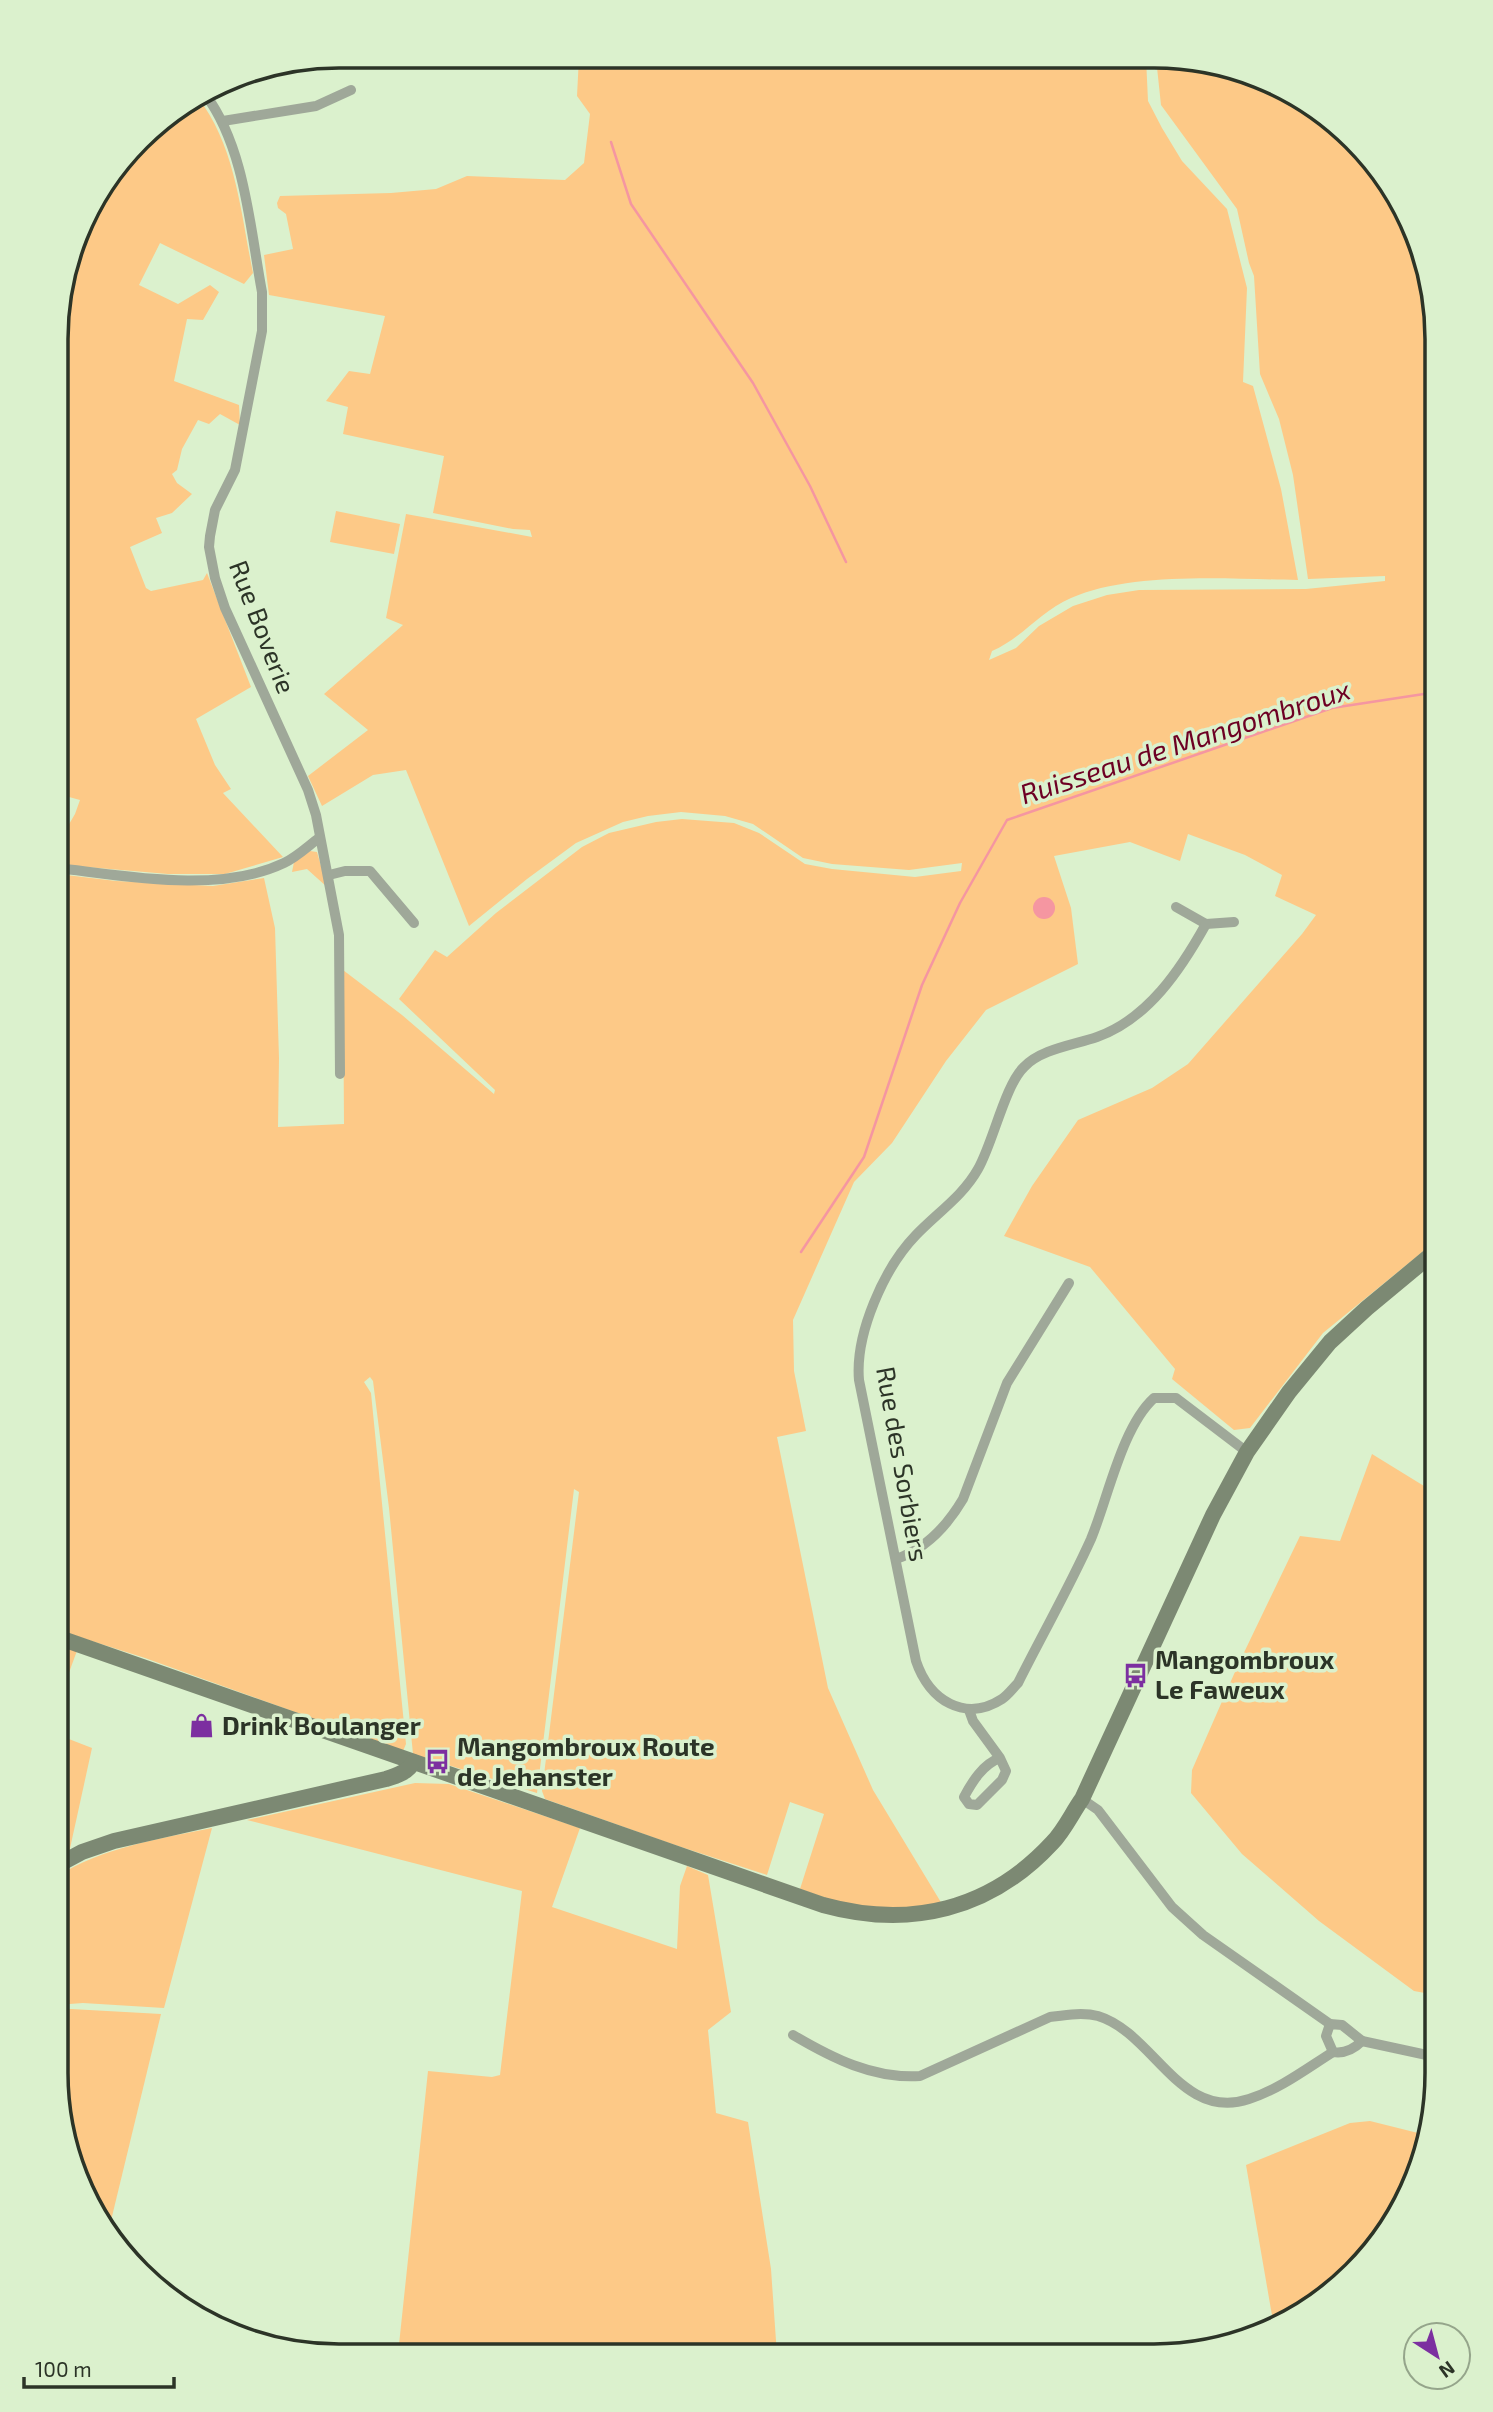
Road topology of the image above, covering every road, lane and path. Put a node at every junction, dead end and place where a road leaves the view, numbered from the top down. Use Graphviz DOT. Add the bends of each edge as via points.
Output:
graph roads {
  1 [pos="352,90"];
  2 [pos="210,102"];
  3 [pos="223,121"];
  4 [pos="319,838"];
  5 [pos="68,869"];
  6 [pos="329,875"];
  7 [pos="1176,907"];
  8 [pos="1234,922"];
  9 [pos="414,923"];
  10 [pos="1206,924"];
  11 [pos="340,1074"];
  12 [pos="1425,1260"];
  13 [pos="1069,1283"];
  14 [pos="1247,1452"];
  15 [pos="896,1559"];
  16 [pos="68,1641"];
  17 [pos="969,1710"];
  18 [pos="1000,1758"];
  19 [pos="413,1762"];
  20 [pos="1082,1799"];
  21 [pos="68,1860"];
  22 [pos="1330,2024"];
  23 [pos="793,2035"];
  24 [pos="1362,2041"];
  25 [pos="1333,2052"];
  26 [pos="1425,2055"];
  1 -- 3 [label="street" via="305,108"];
  2 -- 3 [label="street, Rue Boverie"];
  3 -- 4 [label="street, Rue Boverie" via="240,175 264,312 235,470 215,510 209,547 225,608 313,802"];
  4 -- 5 [label="street" via="284,863 229,878 172,879"];
  4 -- 6 [label="street, Rue Boverie"];
  6 -- 9 [label="street" via="370,871"];
  6 -- 11 [label="street, Rue Boverie" via="339,935"];
  7 -- 10 [label="street"];
  8 -- 10 [label="street"];
  10 -- 15 [label="street, Rue des Sorbiers" via="1172,976 1135,1016 1023,1067 967,1187 915,1236 886,1278 863,1334 858,1367"];
  12 -- 14 [label="main road" via="1347,1325 1289,1392"];
  13 -- 15 [label="street" via="1007,1384 954,1515 915,1553"];
  14 -- 17 [label="street" via="1176,1398 1154,1398 1131,1432 1091,1539 1018,1683 1003,1698"];
  14 -- 20 [label="main road" via="1213,1515"];
  15 -- 17 [label="street, Rue des Sorbiers" via="921,1676 942,1700"];
  16 -- 19 [label="main road"];
  17 -- 18 [label="street"];
  19 -- 20 [label="main road" via="823,1905 880,1915 944,1910 999,1889 1054,1842"];
  19 -- 21 [label="main road" via="386,1779 114,1841"];
  20 -- 22 [label="street" via="1098,1810 1172,1907 1203,1936"];
  22 -- 24 [label="street" via="1342,2025"];
  22 -- 25 [label="street" via="1326,2036"];
  23 -- 25 [label="street" via="835,2060 901,2077 920,2076 1050,2017 1098,2017 1126,2031 1192,2093 1224,2103 1248,2100 1282,2085"];
  24 -- 25 [label="street" via="1354,2048"];
  24 -- 26 [label="street"];
}
